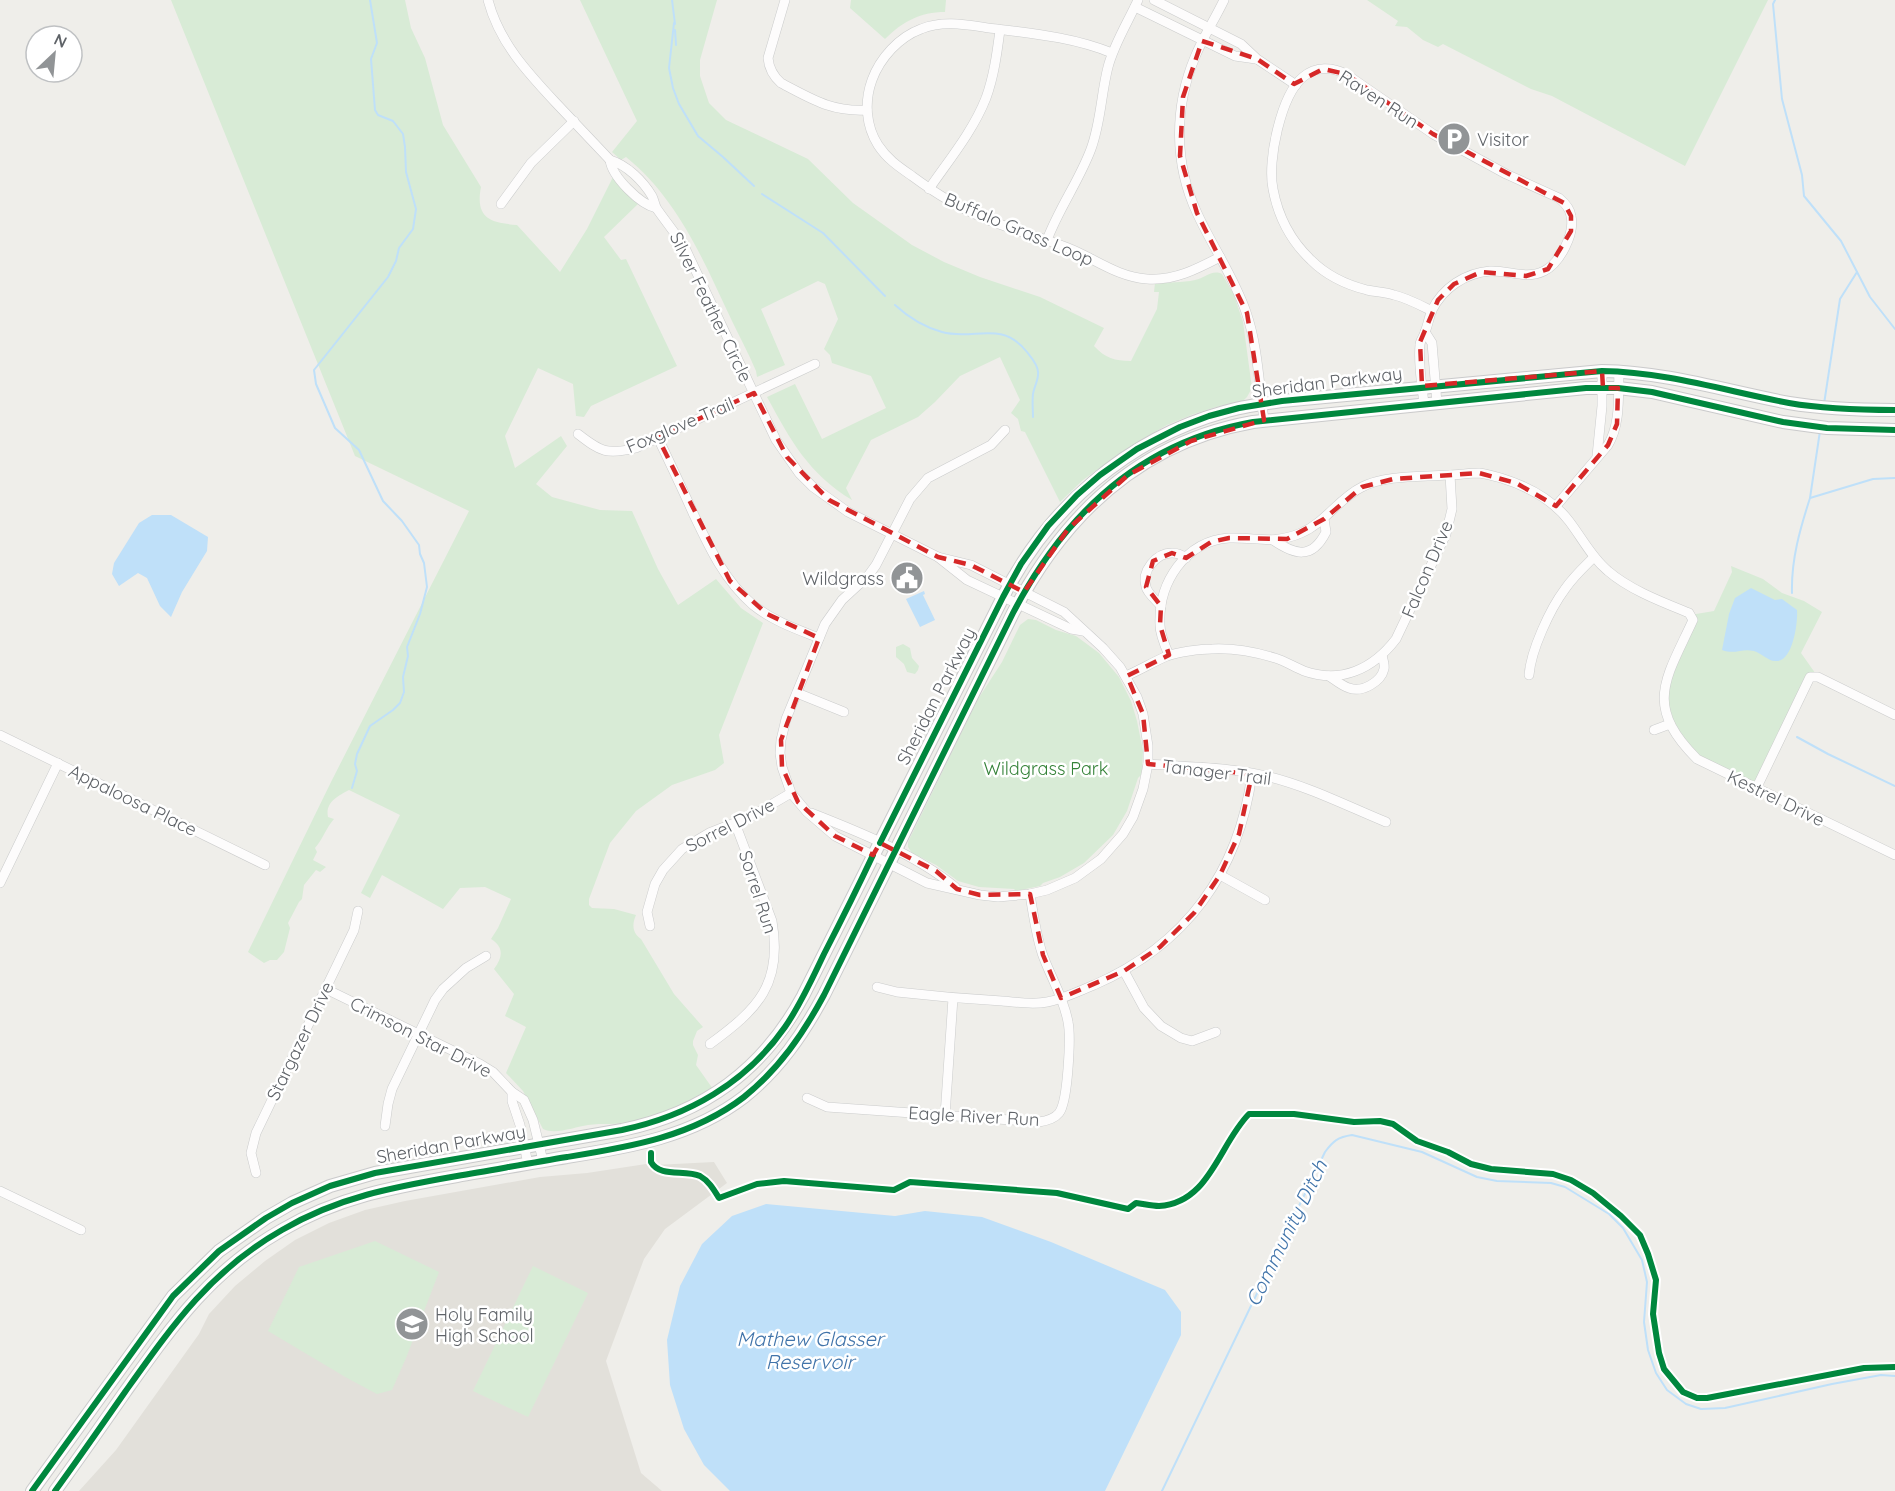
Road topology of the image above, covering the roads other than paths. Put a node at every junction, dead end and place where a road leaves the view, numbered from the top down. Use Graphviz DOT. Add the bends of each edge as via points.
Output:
graph roads {
  1 [pos="488,0"];
  2 [pos="785,0"];
  3 [pos="1154,0"];
  4 [pos="1224,0"];
  5 [pos="1136,4"];
  6 [pos="1000,30"];
  7 [pos="1207,34"];
  8 [pos="1113,53"];
  9 [pos="1257,59"];
  10 [pos="1296,85"];
  11 [pos="867,110"];
  12 [pos="574,121"];
  13 [pos="929,189"];
  14 [pos="501,204"];
  15 [pos="1047,240"];
  16 [pos="1220,257"];
  17 [pos="1432,311"];
  18 [pos="1425,332"];
  19 [pos="815,364"];
  20 [pos="1602,371"];
  21 [pos="1619,371"];
  22 [pos="1436,385"];
  23 [pos="1422,387"];
  24 [pos="1603,388"];
  25 [pos="1618,388"];
  26 [pos="754,393"];
  27 [pos="1437,403"];
  28 [pos="1262,404"];
  29 [pos="1424,404"];
  30 [pos="1895,410"];
  31 [pos="1264,420"];
  32 [pos="1005,430"];
  33 [pos="1895,430"];
  34 [pos="578,434"];
  35 [pos="658,438"];
  36 [pos="1597,456"];
  37 [pos="1450,475"];
  38 [pos="1556,506"];
  39 [pos="1323,519"];
  40 [pos="892,535"];
  41 [pos="1273,540"];
  42 [pos="938,557"];
  43 [pos="1594,557"];
  44 [pos="1186,558"];
  45 [pos="1009,585"];
  46 [pos="1024,592"];
  47 [pos="1003,597"];
  48 [pos="1018,604"];
  49 [pos="1161,606"];
  50 [pos="1083,631"];
  51 [pos="819,638"];
  52 [pos="1169,655"];
  53 [pos="1382,655"];
  54 [pos="1529,675"];
  55 [pos="1126,676"];
  56 [pos="1329,676"];
  57 [pos="797,693"];
  58 [pos="844,712"];
  59 [pos="1895,715"];
  60 [pos="1670,724"];
  61 [pos="1654,730"];
  62 [pos="0,735"];
  63 [pos="58,763"];
  64 [pos="1148,764"];
  65 [pos="1252,774"];
  66 [pos="1756,789"];
  67 [pos="791,793"];
  68 [pos="807,812"];
  69 [pos="1386,822"];
  70 [pos="735,823"];
  71 [pos="880,843"];
  72 [pos="896,851"];
  73 [pos="873,855"];
  74 [pos="1895,855"];
  75 [pos="889,864"];
  76 [pos="265,865"];
  77 [pos="1220,875"];
  78 [pos="0,883"];
  79 [pos="957,889"];
  80 [pos="1030,894"];
  81 [pos="1265,900"];
  82 [pos="358,911"];
  83 [pos="650,926"];
  84 [pos="486,956"];
  85 [pos="1124,971"];
  86 [pos="877,987"];
  87 [pos="326,989"];
  88 [pos="953,998"];
  89 [pos="1061,998"];
  90 [pos="1216,1032"];
  91 [pos="418,1034"];
  92 [pos="710,1044"];
  93 [pos="512,1092"];
  94 [pos="807,1098"];
  95 [pos="945,1116"];
  96 [pos="385,1125"];
  97 [pos="539,1143"];
  98 [pos="524,1146"];
  99 [pos="543,1161"];
  100 [pos="528,1164"];
  101 [pos="256,1173"];
  102 [pos="0,1191"];
  103 [pos="81,1230"];
  104 [pos="32,1491"];
  105 [pos="55,1491"];
  1 -- 12 [label="street, Silver Feather Circle" via="515,57"];
  2 -- 11 [label="street" via="765,67 781,83 824,105"];
  3 -- 7 [label="street"];
  4 -- 7 [label="street"];
  5 -- 7 [label="street"];
  5 -- 8 [label="street"];
  6 -- 8 [label="street, Buffalo Grass Loop" via="1064,38"];
  6 -- 11 [label="street, Buffalo Grass Loop" via="947,24 911,33 880,64 870,86"];
  6 -- 13 [label="street" via="992,80 981,108"];
  7 -- 9 [label="street" via="1241,44"];
  7 -- 9 [label="street" via="1235,56"];
  7 -- 16 [label="street" via="1187,77 1180,116 1180,156 1193,204"];
  8 -- 15 [label="street" via="1091,149"];
  9 -- 10 [label="street"];
  10 -- 17 [label="street" via="1280,121 1271,166 1272,188 1291,236 1312,261 1336,278"];
  10 -- 17 [label="street, Raven Run" via="1315,70 1335,69 1432,134 1559,198 1569,209 1571,231 1560,255 1548,269 1526,276 1493,271 1470,275 1446,291"];
  11 -- 13 [label="street, Buffalo Grass Loop" via="873,134 885,155"];
  12 -- 14 [label="street" via="531,163"];
  12 -- 26 [label="street, Silver Feather Circle" via="610,160 628,169 653,197 656,208 685,248"];
  13 -- 15 [label="street, Buffalo Grass Loop" via="965,210"];
  15 -- 16 [label="street, Buffalo Grass Loop" via="1119,273 1147,279 1178,276"];
  16 -- 28 [label="street" via="1247,314"];
  17 -- 18 [label="street, Raven Run"];
  18 -- 22 [label="street" via="1432,343"];
  18 -- 23 [label="street, Raven Run" via="1420,342"];
  19 -- 26 [label="street, Foxglove Trail"];
  20 -- 21 [label="main road, Sheridan Parkway"];
  20 -- 22 [label="main road, Sheridan Parkway"];
  20 -- 24 [label="street"];
  21 -- 25 [label="street"];
  21 -- 30 [label="main road, Sheridan Parkway" via="1684,380 1790,403"];
  22 -- 23 [label="main road, Sheridan Parkway"];
  22 -- 27 [label="street"];
  23 -- 28 [label="main road, Sheridan Parkway"];
  23 -- 29 [label="street, Raven Run"];
  24 -- 25 [label="main road, Sheridan Parkway"];
  24 -- 27 [label="main road, Sheridan Parkway"];
  24 -- 36 [label="street"];
  25 -- 33 [label="main road, Sheridan Parkway" via="1783,422"];
  25 -- 36 [label="street" via="1614,436"];
  26 -- 35 [label="street, Foxglove Trail"];
  26 -- 40 [label="street, Silver Feather Circle" via="776,440 806,480 828,500"];
  27 -- 29 [label="main road, Sheridan Parkway"];
  28 -- 31 [label="street"];
  28 -- 45 [label="main road, Sheridan Parkway" via="1180,427 1117,463 1048,526"];
  29 -- 31 [label="main road, Sheridan Parkway"];
  31 -- 46 [label="main road, Sheridan Parkway" via="1191,441 1128,475 1100,496 1068,529"];
  32 -- 40 [label="street" via="991,445 928,478 910,499"];
  34 -- 35 [label="street, Foxglove Trail" via="597,449 610,452 636,448"];
  35 -- 51 [label="street" via="712,552 730,581 767,614"];
  36 -- 38 [label="street"];
  37 -- 38 [label="street" via="1479,473 1499,477"];
  37 -- 39 [label="street" via="1373,483 1348,496"];
  37 -- 53 [label="street, Falcon Drive" via="1452,510 1446,534 1396,639"];
  38 -- 43 [label="street, Kestrel Drive"];
  39 -- 41 [label="street" via="1305,532"];
  39 -- 41 [label="street" via="1326,532 1310,551 1293,552"];
  40 -- 42 [label="street, Silver Feather Circle"];
  40 -- 51 [label="street" via="876,566 832,612"];
  41 -- 44 [label="street" via="1229,538 1211,542"];
  42 -- 45 [label="street, Silver Feather Circle" via="971,566"];
  42 -- 47 [label="street, Silver Feather Circle" via="967,580"];
  43 -- 54 [label="street" via="1555,605 1530,659"];
  43 -- 60 [label="street, Kestrel Drive" via="1608,572 1689,613 1693,620 1667,675 1664,703"];
  44 -- 49 [label="street" via="1173,571"];
  44 -- 49 [label="street" via="1172,553 1161,555 1148,568 1146,587"];
  45 -- 46 [label="street, Silver Feather Circle"];
  45 -- 47 [label="main road, Sheridan Parkway"];
  46 -- 48 [label="main road, Sheridan Parkway"];
  46 -- 50 [label="street, Silver Feather Circle" via="1064,612"];
  47 -- 48 [label="street, Silver Feather Circle"];
  47 -- 71 [label="main road, Sheridan Parkway"];
  48 -- 50 [label="street, Silver Feather Circle"];
  48 -- 72 [label="main road, Sheridan Parkway"];
  49 -- 52 [label="street" via="1160,625"];
  50 -- 55 [label="street, Silver Feather Circle"];
  51 -- 57 [label="street"];
  52 -- 55 [label="street, Falcon Drive"];
  52 -- 56 [label="street, Falcon Drive" via="1212,649 1248,651"];
  53 -- 56 [label="street, Falcon Drive" via="1348,674"];
  53 -- 56 [label="street, Falcon Drive" via="1384,668 1367,687 1350,689"];
  55 -- 64 [label="street, Silver Feather Circle" via="1143,714"];
  57 -- 58 [label="street"];
  57 -- 67 [label="street" via="780,740 782,767"];
  59 -- 66 [label="street" via="1818,677 1810,677"];
  60 -- 61 [label="street"];
  60 -- 66 [label="street, Kestrel Drive" via="1697,759"];
  62 -- 63 [label="street, Appaloosa Place"];
  63 -- 76 [label="street, Appaloosa Place"];
  63 -- 78 [label="street"];
  64 -- 65 [label="street, Tanager Trail"];
  64 -- 80 [label="street, Silver Feather Circle" via="1139,803 1112,848 1074,878"];
  65 -- 69 [label="street, Tanager Trail" via="1291,783"];
  65 -- 77 [label="street" via="1239,834"];
  66 -- 74 [label="street, Kestrel Drive"];
  67 -- 68 [label="street, Silver Feather Circle"];
  67 -- 70 [label="street, Sorrel Drive"];
  68 -- 71 [label="street"];
  68 -- 73 [label="street, Silver Feather Circle" via="835,836"];
  70 -- 83 [label="street, Sorrel Drive" via="695,840 672,858 650,899"];
  70 -- 92 [label="street, Sorrel Run" via="771,921 773,964 765,990 750,1013"];
  71 -- 72 [label="street"];
  71 -- 73 [label="main road, Sheridan Parkway"];
  72 -- 75 [label="main road, Sheridan Parkway"];
  72 -- 79 [label="street" via="936,871"];
  73 -- 75 [label="street, Silver Feather Circle"];
  73 -- 97 [label="main road, Sheridan Parkway" via="794,1013 775,1041 744,1072 719,1092 666,1118"];
  75 -- 79 [label="street, Silver Feather Circle" via="927,883"];
  75 -- 99 [label="main road, Sheridan Parkway" via="809,1022 787,1054 755,1087 709,1119 663,1138"];
  77 -- 81 [label="street"];
  77 -- 85 [label="street" via="1179,929"];
  79 -- 80 [label="street, Silver Feather Circle" via="998,897"];
  80 -- 89 [label="street, Eagle River Run" via="1038,938"];
  82 -- 87 [label="street, Stargazer Drive" via="354,930"];
  84 -- 91 [label="street" via="443,989"];
  85 -- 89 [label="street"];
  85 -- 90 [label="street" via="1144,1008 1171,1033 1192,1041"];
  86 -- 88 [label="street"];
  87 -- 91 [label="street, Crimson Star Drive"];
  87 -- 101 [label="street, Stargazer Drive" via="256,1133 251,1153"];
  88 -- 89 [label="street" via="1036,1003"];
  88 -- 95 [label="street"];
  89 -- 95 [label="street, Eagle River Run" via="1070,1037 1065,1099 1059,1113 1039,1122"];
  91 -- 93 [label="street, Crimson Star Drive" via="493,1072"];
  91 -- 96 [label="street" via="392,1089"];
  93 -- 97 [label="street, Crimson Star Drive" via="524,1100"];
  93 -- 98 [label="street"];
  94 -- 95 [label="street, Eagle River Run" via="827,1107"];
  97 -- 98 [label="main road, Sheridan Parkway"];
  97 -- 99 [label="street, Crimson Star Drive"];
  98 -- 100 [label="street"];
  98 -- 104 [label="main road, Sheridan Parkway" via="346,1180 292,1203 240,1234 173,1296"];
  99 -- 100 [label="main road, Sheridan Parkway"];
  100 -- 105 [label="main road, Sheridan Parkway" via="392,1187 351,1198 303,1218 245,1253 180,1315"];
  102 -- 103 [label="street"];
}
